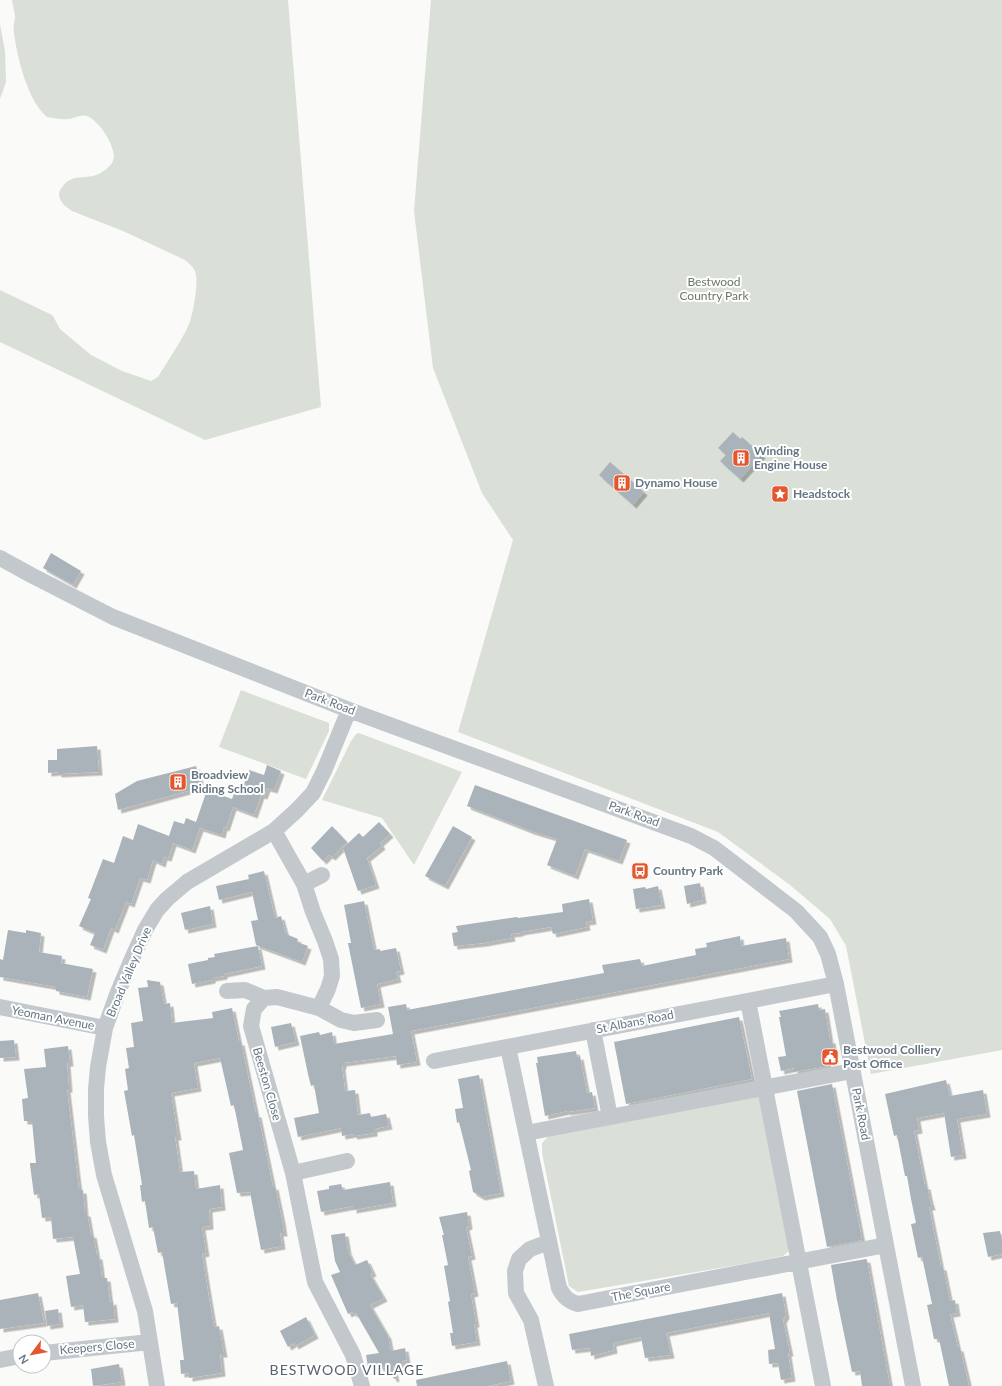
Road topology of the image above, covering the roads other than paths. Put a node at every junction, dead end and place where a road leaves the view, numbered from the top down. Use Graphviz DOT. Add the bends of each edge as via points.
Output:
graph roads {
  1 [pos="0,558"];
  2 [pos="349,710"];
  3 [pos="274,831"];
  4 [pos="322,875"];
  5 [pos="304,884"];
  6 [pos="836,984"];
  7 [pos="227,991"];
  8 [pos="264,998"];
  9 [pos="748,1001"];
  10 [pos="0,1007"];
  11 [pos="318,1008"];
  12 [pos="377,1020"];
  13 [pos="106,1028"];
  14 [pos="593,1030"];
  15 [pos="508,1047"];
  16 [pos="434,1061"];
  17 [pos="852,1071"];
  18 [pos="765,1087"];
  19 [pos="610,1117"];
  20 [pos="526,1133"];
  21 [pos="347,1160"];
  22 [pos="293,1173"];
  23 [pos="549,1242"];
  24 [pos="886,1245"];
  25 [pos="799,1261"];
  26 [pos="150,1342"];
  27 [pos="52,1351"];
  28 [pos="12,1358"];
  29 [pos="0,1360"];
  30 [pos="157,1386"];
  31 [pos="362,1386"];
  32 [pos="546,1386"];
  33 [pos="823,1386"];
  34 [pos="913,1386"];
  1 -- 2 [label="street, Park Road" via="113,617"];
  2 -- 3 [label="street, Broad Valley Drive" via="324,771 312,793"];
  2 -- 6 [label="street, Park Road" via="654,822 714,848 796,911 820,937 828,954"];
  3 -- 5 [label="street"];
  3 -- 13 [label="street, Broad Valley Drive" via="187,882 157,910 142,936"];
  4 -- 5 [label="street"];
  5 -- 11 [label="street" via="331,959 332,976"];
  6 -- 9 [label="street, St Albans Road"];
  6 -- 17 [label="street, Park Road"];
  7 -- 8 [label="street" via="244,990"];
  8 -- 11 [label="street" via="277,997"];
  8 -- 22 [label="street, Beeston Close" via="254,1009 251,1026"];
  9 -- 14 [label="street, St Albans Road"];
  9 -- 18 [label="street"];
  10 -- 13 [label="street, Yeoman Avenue"];
  11 -- 12 [label="street" via="354,1023"];
  13 -- 26 [label="street, Broad Valley Drive" via="96,1089 98,1142 104,1175 145,1311"];
  14 -- 15 [label="street, St Albans Road"];
  14 -- 19 [label="street"];
  15 -- 16 [label="street, St Albans Road"];
  15 -- 20 [label="street, The Square"];
  17 -- 18 [label="street"];
  17 -- 24 [label="street, Park Road"];
  18 -- 19 [label="street"];
  18 -- 25 [label="street"];
  19 -- 20 [label="street"];
  20 -- 23 [label="street, The Square"];
  21 -- 22 [label="street"];
  22 -- 31 [label="street, Beeston Close" via="315,1282 353,1355"];
  23 -- 25 [label="street, The Square" via="559,1288 563,1296 578,1304"];
  23 -- 32 [label="street" via="530,1249 519,1258 515,1272 516,1293 531,1320"];
  24 -- 25 [label="street, The Square"];
  24 -- 34 [label="street, Park Road"];
  25 -- 33 [label="street"];
  26 -- 27 [label="street, Keepers Close"];
  26 -- 30 [label="street, Broad Valley Drive"];
  28 -- 29 [label="street"];
}
